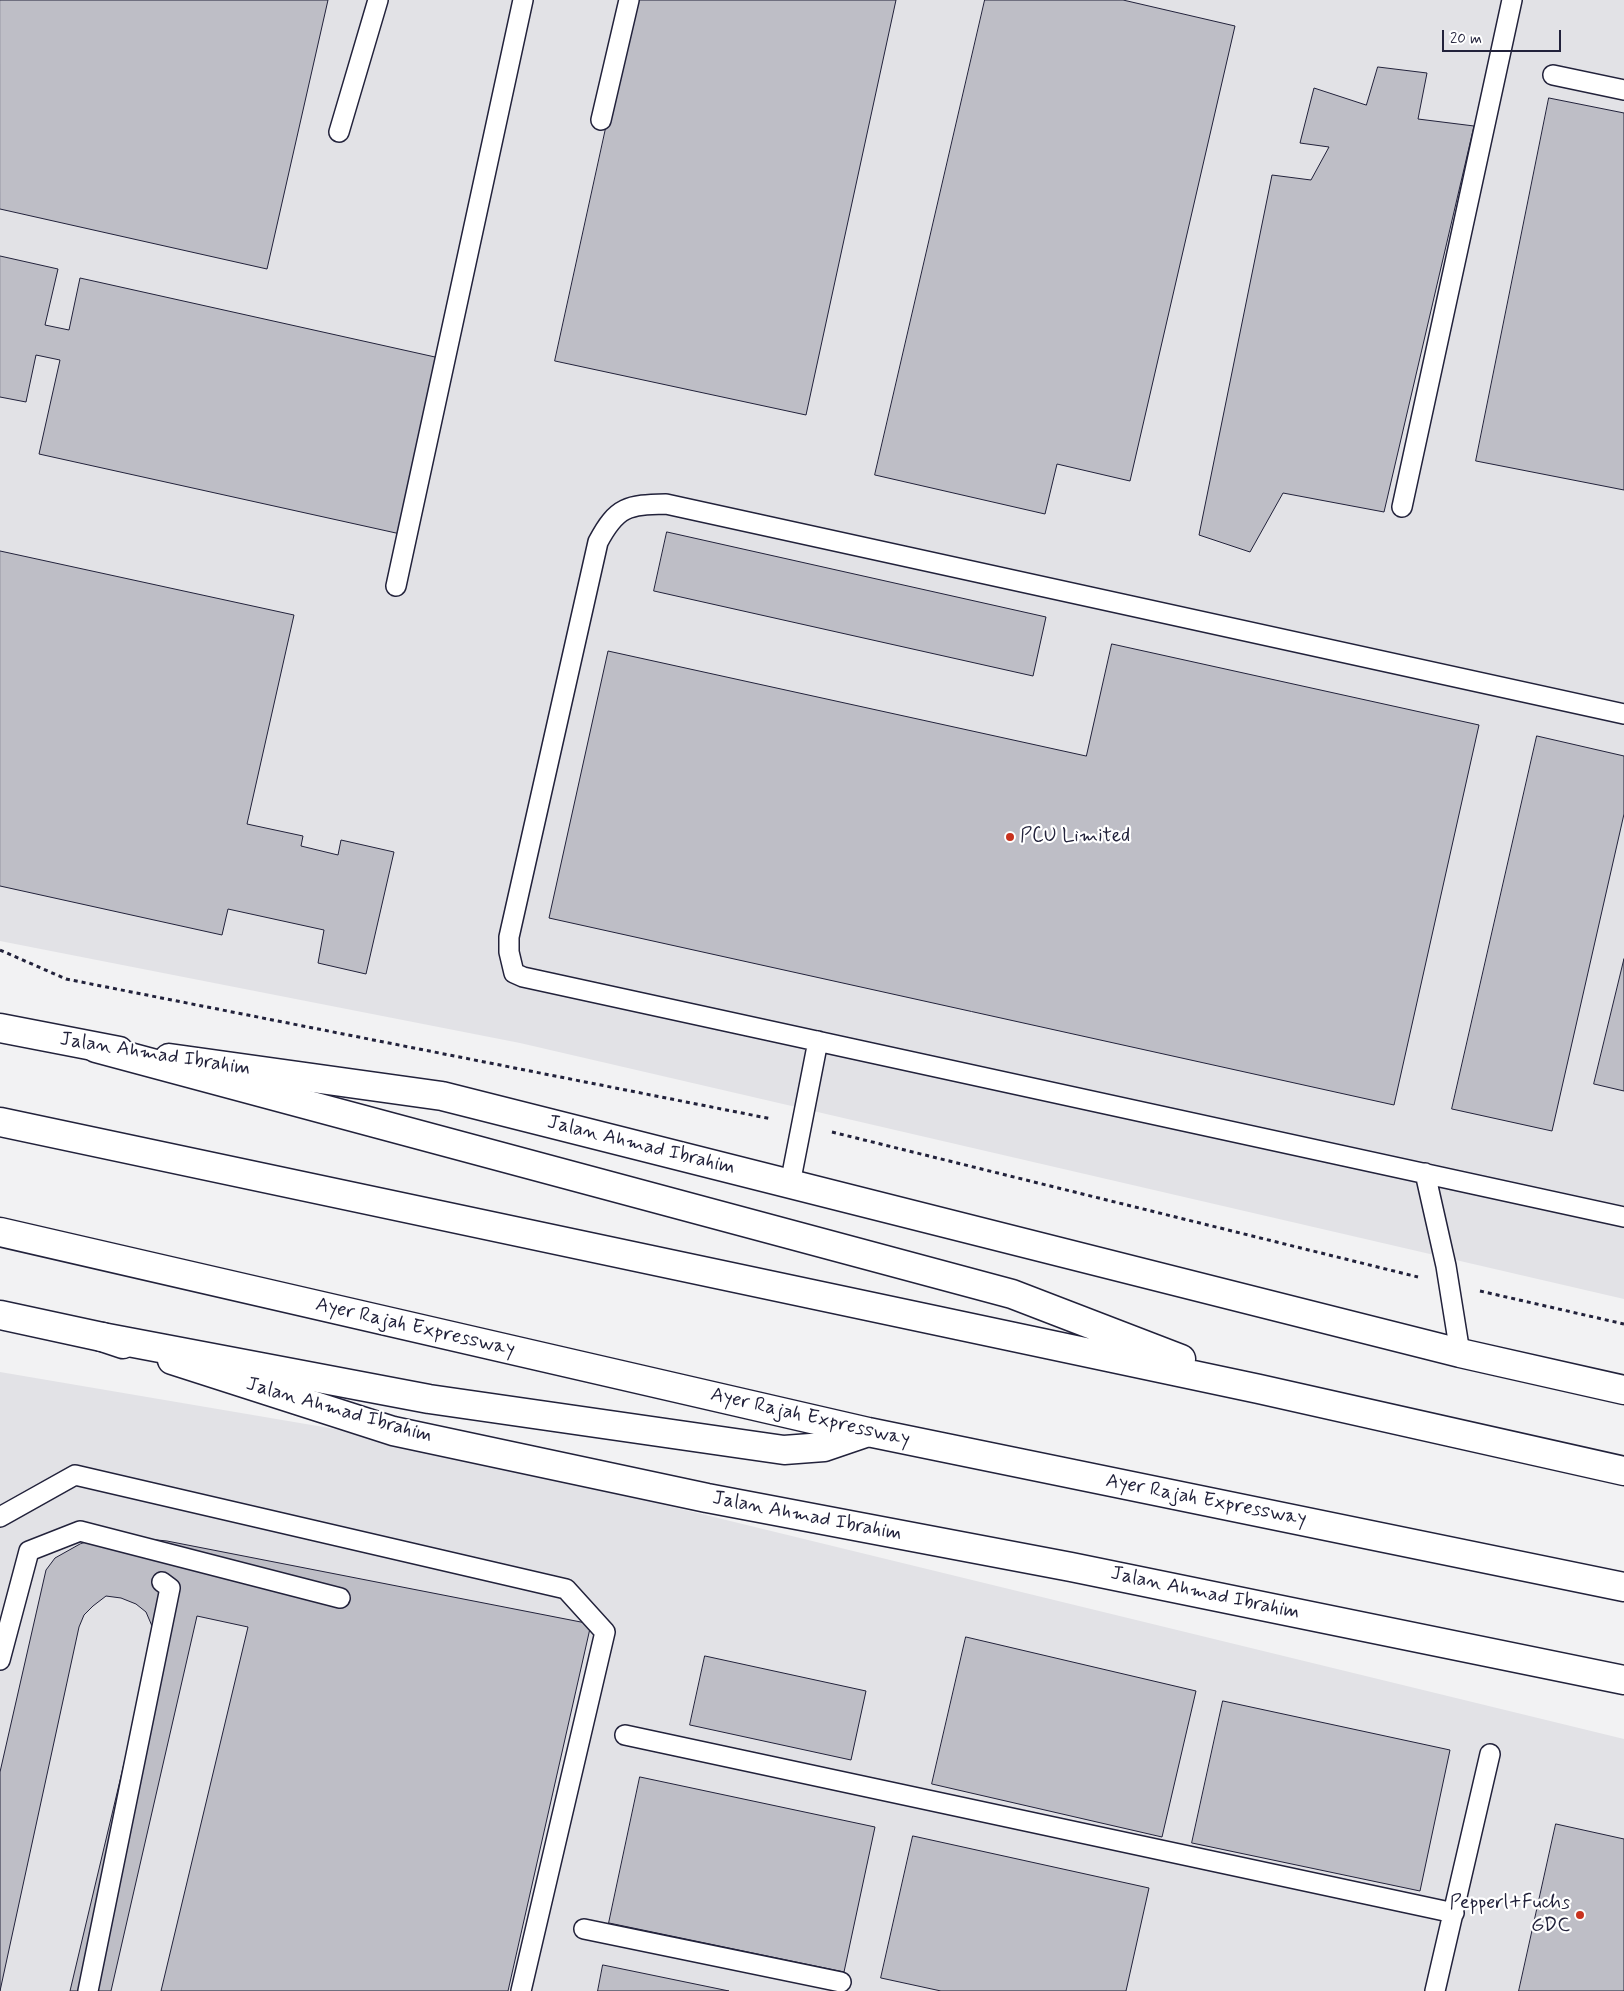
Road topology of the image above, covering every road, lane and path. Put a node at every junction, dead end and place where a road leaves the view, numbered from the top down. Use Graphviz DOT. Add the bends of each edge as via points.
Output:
graph roads {
  1 [pos="378,0"];
  2 [pos="523,0"];
  3 [pos="629,0"];
  4 [pos="1512,0"];
  5 [pos="1553,75"];
  6 [pos="1624,90"];
  7 [pos="601,120"];
  8 [pos="339,132"];
  9 [pos="1402,507"];
  10 [pos="396,586"];
  11 [pos="1624,714"];
  12 [pos="0,1028"];
  13 [pos="818,1041"];
  14 [pos="96,1048"];
  15 [pos="0,1122"];
  16 [pos="1425,1173"];
  17 [pos="790,1184"];
  18 [pos="1624,1217"];
  19 [pos="0,1232"];
  20 [pos="0,1315"];
  21 [pos="102,1337"];
  22 [pos="1460,1352"];
  23 [pos="1259,1390"];
  24 [pos="1624,1390"];
  25 [pos="868,1432"];
  26 [pos="1624,1471"];
  27 [pos="0,1518"];
  28 [pos="162,1582"];
  29 [pos="1624,1587"];
  30 [pos="340,1598"];
  31 [pos="0,1660"];
  32 [pos="1624,1680"];
  33 [pos="625,1735"];
  34 [pos="1490,1754"];
  35 [pos="1454,1913"];
  36 [pos="584,1929"];
  37 [pos="841,1982"];
  38 [pos="88,1991"];
  39 [pos="521,1991"];
  40 [pos="1435,1991"];
  1 -- 8 [label="lane"];
  2 -- 10 [label="lane"];
  3 -- 7 [label="lane"];
  4 -- 9 [label="lane"];
  5 -- 6 [label="lane"];
  11 -- 13 [label="lane" via="666,504 624,509 608,522 598,542 509,937 514,973"];
  12 -- 14 [label="main road, Jalan Ahmad Ibrahim"];
  13 -- 16 [label="lane"];
  13 -- 17 [label="lane"];
  14 -- 17 [label="main road, Jalan Ahmad Ibrahim" via="442,1096"];
  14 -- 23 [label="main road" via="1012,1294"];
  15 -- 23 [label="main road"];
  16 -- 18 [label="lane"];
  16 -- 22 [label="lane" via="1446,1266"];
  17 -- 22 [label="main road, Jalan Ahmad Ibrahim"];
  19 -- 25 [label="main road, Ayer Rajah Expressway"];
  20 -- 21 [label="main road, Jalan Ahmad Ibrahim"];
  21 -- 25 [label="main road" via="428,1399 784,1450 824,1446"];
  21 -- 32 [label="main road, Jalan Ahmad Ibrahim" via="393,1431 707,1498 1071,1567"];
  22 -- 24 [label="main road, Jalan Ahmad Ibrahim"];
  23 -- 26 [label="main road"];
  25 -- 29 [label="main road, Ayer Rajah Expressway"];
  27 -- 39 [label="lane" via="75,1475 566,1589 605,1632"];
  28 -- 38 [label="lane" via="170,1588"];
  30 -- 31 [label="lane" via="80,1531 29,1551"];
  33 -- 35 [label="lane"];
  34 -- 35 [label="lane"];
  35 -- 40 [label="lane"];
  36 -- 37 [label="lane"];
}
